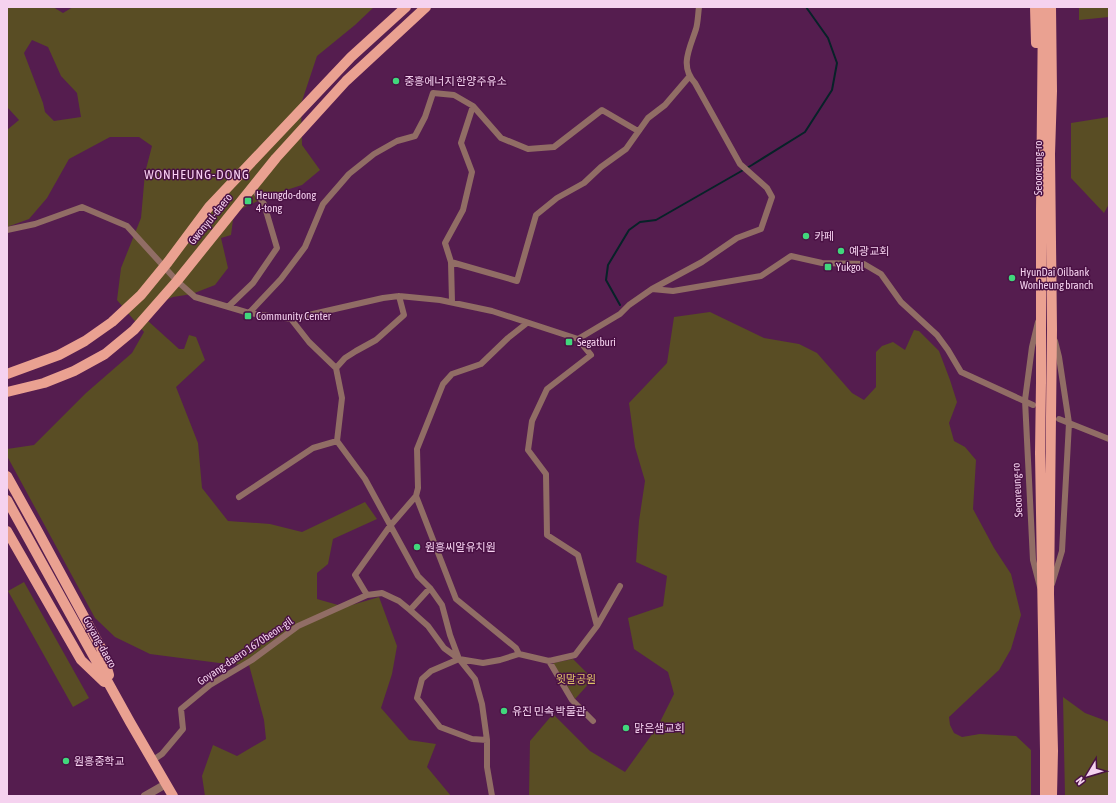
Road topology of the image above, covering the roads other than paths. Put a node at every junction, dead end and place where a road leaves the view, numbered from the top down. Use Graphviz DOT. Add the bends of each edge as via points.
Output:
graph roads {
  1 [pos="406,7"];
  2 [pos="426,7"];
  3 [pos="699,7"];
  4 [pos="1035,7"];
  5 [pos="1043,7"];
  6 [pos="1051,7"];
  7 [pos="1057,7"];
  8 [pos="689,77"];
  9 [pos="1052,90"];
  10 [pos="1042,103"];
  11 [pos="473,106"];
  12 [pos="638,131"];
  13 [pos="252,187"];
  14 [pos="7,230"];
  15 [pos="451,262"];
  16 [pos="164,267"];
  17 [pos="177,280"];
  18 [pos="652,289"];
  19 [pos="399,296"];
  20 [pos="452,302"];
  21 [pos="229,306"];
  22 [pos="250,313"];
  23 [pos="1041,313"];
  24 [pos="291,320"];
  25 [pos="527,323"];
  26 [pos="1052,329"];
  27 [pos="578,339"];
  28 [pos="336,368"];
  29 [pos="7,374"];
  30 [pos="10,393"];
  31 [pos="1025,400"];
  32 [pos="1033,405"];
  33 [pos="1060,419"];
  34 [pos="1069,424"];
  35 [pos="1109,439"];
  36 [pos="337,441"];
  37 [pos="7,476"];
  38 [pos="416,496"];
  39 [pos="239,497"];
  40 [pos="7,500"];
  41 [pos="390,526"];
  42 [pos="9,538"];
  43 [pos="620,586"];
  44 [pos="430,588"];
  45 [pos="1046,593"];
  46 [pos="367,595"];
  47 [pos="410,610"];
  48 [pos="597,626"];
  49 [pos="519,654"];
  50 [pos="459,658"];
  51 [pos="549,661"];
  52 [pos="113,690"];
  53 [pos="593,721"];
  54 [pos="487,740"];
  55 [pos="153,760"];
  56 [pos="166,784"];
  57 [pos="145,796"];
  58 [pos="173,796"];
  59 [pos="492,796"];
  60 [pos="1045,796"];
  61 [pos="1052,796"];
  1 -- 16 [label="main road, Gwonyul-daero" via="351,57 209,207"];
  2 -- 13 [label="main road, Gwonyul-daero" via="346,81"];
  3 -- 8 [label="street" via="696,27 686,57"];
  4 -- 10 [label="main road" via="1038,84"];
  5 -- 10 [label="main road, Seooreung-ro"];
  6 -- 9 [label="main road, Seooreung-ro"];
  7 -- 9 [label="main road" via="1057,61"];
  8 -- 12 [label="street"];
  8 -- 18 [label="street" via="695,83 740,164 767,188 772,197 761,229 737,238 702,262"];
  9 -- 26 [label="main road, Seooreung-ro"];
  10 -- 23 [label="main road, Seooreung-ro"];
  11 -- 12 [label="street" via="501,138 528,149 554,147 602,110"];
  11 -- 15 [label="street" via="461,143 472,172 463,210 445,243"];
  11 -- 22 [label="street" via="454,95 433,93 415,136 397,141 374,154 349,174 323,204 305,247 281,279"];
  12 -- 15 [label="street" via="626,149 584,183 557,198 536,215 518,281"];
  13 -- 17 [label="main road, Gwonyul-daero"];
  13 -- 21 [label="street" via="264,204 277,248 253,283"];
  14 -- 16 [label="street" via="35,224 82,207 126,226"];
  15 -- 20 [label="street"];
  16 -- 17 [label="street"];
  16 -- 29 [label="main road, Gwonyul-daero" via="141,295 112,322 85,341 59,355"];
  17 -- 21 [label="street" via="194,297"];
  17 -- 30 [label="main road, Gwonyul-daero" via="134,330 105,354 74,371"];
  18 -- 27 [label="street" via="620,314"];
  18 -- 31 [label="street" via="673,291 761,276 791,256 822,263 864,264 881,274 901,302 937,335 961,372"];
  19 -- 20 [label="street"];
  19 -- 24 [label="street"];
  19 -- 28 [label="street" via="404,315 376,340 356,350"];
  20 -- 25 [label="street" via="492,311"];
  21 -- 22 [label="street"];
  22 -- 24 [label="street"];
  23 -- 31 [label="street, Seooreung-ro" via="1032,346"];
  23 -- 45 [label="main road, Seooreung-ro" via="1040,453"];
  24 -- 28 [label="street"];
  25 -- 27 [label="street"];
  25 -- 38 [label="street" via="482,364 452,374 443,384 417,449"];
  26 -- 34 [label="street, Seooreung-ro"];
  26 -- 45 [label="main road, Seooreung-ro"];
  27 -- 48 [label="street" via="591,355 547,389 532,421 528,450 546,474 547,535 578,555"];
  28 -- 36 [label="street" via="342,398"];
  31 -- 32 [label="street"];
  31 -- 45 [label="street, Seooreung-ro" via="1033,560 1037,578"];
  33 -- 34 [label="street"];
  34 -- 35 [label="street"];
  34 -- 45 [label="street, Seooreung-ro" via="1062,551"];
  36 -- 39 [label="street" via="313,448"];
  36 -- 41 [label="street" via="365,479"];
  37 -- 52 [label="main road" via="101,648"];
  38 -- 41 [label="street"];
  38 -- 49 [label="street" via="456,598 516,648"];
  40 -- 52 [label="main road, Goyang-daero"];
  41 -- 44 [label="street" via="418,576"];
  41 -- 46 [label="street" via="355,575"];
  42 -- 52 [label="main road" via="81,660"];
  43 -- 48 [label="street"];
  44 -- 47 [label="street"];
  44 -- 50 [label="street" via="442,605"];
  45 -- 60 [label="main road, Seooreung-ro"];
  45 -- 61 [label="main road, Seooreung-ro" via="1053,751"];
  46 -- 47 [label="street, Goyang-daero 1670beon-gil" via="382,592"];
  46 -- 55 [label="street, Goyang-daero 1670beon-gil" via="298,626 252,660 210,685 181,709 182,729 162,754"];
  47 -- 50 [label="street, Goyang-daero 1670beon-gil" via="428,626 444,648"];
  48 -- 51 [label="street" via="575,654"];
  49 -- 50 [label="street, Goyang-daero 1670beon-gil" via="483,664"];
  49 -- 51 [label="street"];
  50 -- 54 [label="street" via="475,679 482,704"];
  50 -- 54 [label="street" via="431,671 422,679 417,698 440,727 472,739"];
  51 -- 53 [label="street" via="572,700"];
  52 -- 55 [label="main road, Goyang-daero"];
  54 -- 59 [label="street" via="487,767"];
  55 -- 56 [label="main road, Goyang-daero"];
  56 -- 57 [label="street"];
  56 -- 58 [label="main road, Goyang-daero"];
}
